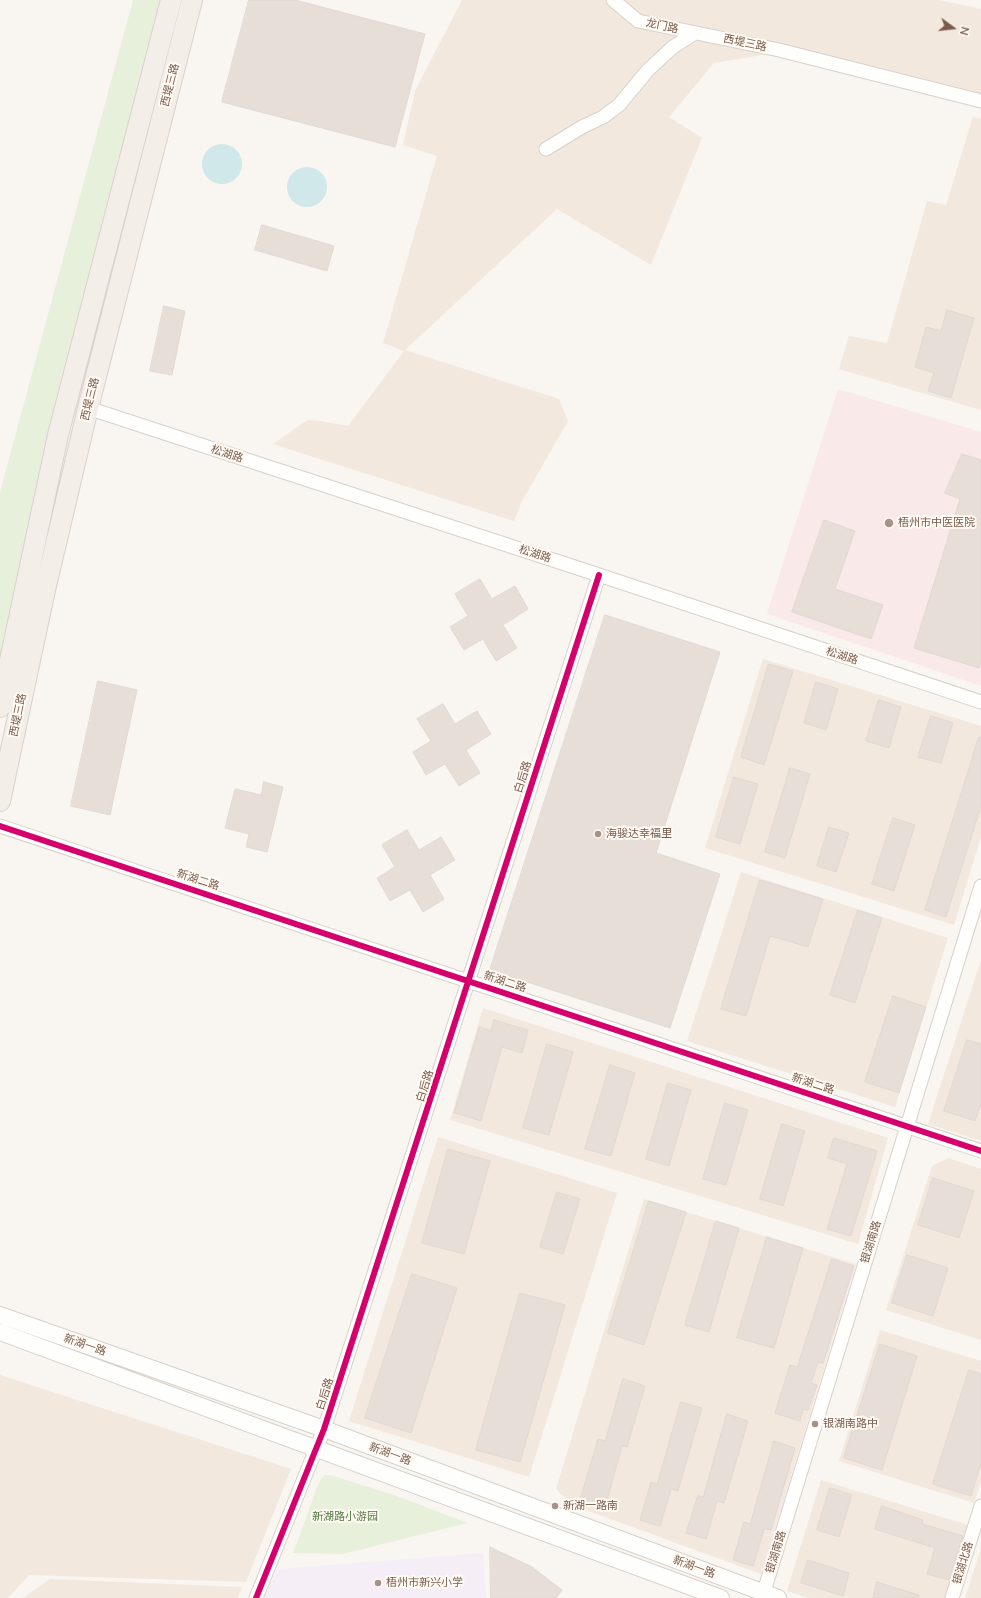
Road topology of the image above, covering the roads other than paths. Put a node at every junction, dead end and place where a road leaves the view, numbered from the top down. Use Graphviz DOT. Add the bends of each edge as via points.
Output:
graph roads {
  1 [pos="171,0"];
  2 [pos="192,0"];
  3 [pos="613,0"];
  4 [pos="695,33"];
  5 [pos="981,101"];
  6 [pos="546,149"];
  7 [pos="88,408"];
  8 [pos="599,575"];
  9 [pos="981,702"];
  10 [pos="0,707"];
  11 [pos="0,801"];
  12 [pos="0,826"];
  13 [pos="981,886"];
  14 [pos="469,980"];
  15 [pos="907,1126"];
  16 [pos="981,1151"];
  17 [pos="0,1315"];
  18 [pos="0,1332"];
  19 [pos="324,1429"];
  20 [pos="316,1448"];
  21 [pos="981,1506"];
  22 [pos="768,1596"];
  23 [pos="256,1598"];
  24 [pos="721,1598"];
  25 [pos="952,1598"];
  1 -- 10 [label="main road, 西堤三路" via="58,435"];
  2 -- 7 [label="main road, 西堤三路"];
  3 -- 4 [label="street, 龙门路" via="638,21"];
  4 -- 5 [label="street, 西堤三路" via="780,50"];
  4 -- 6 [label="street" via="673,47 648,70 619,105 603,117"];
  7 -- 8 [label="street, 松湖路"];
  7 -- 11 [label="main road, 西堤三路" via="45,590"];
  8 -- 9 [label="street, 松湖路"];
  8 -- 14 [label="street, 白后路"];
  12 -- 14 [label="street, 新湖二路"];
  13 -- 15 [label="street, 银湖南路"];
  14 -- 15 [label="street, 新湖二路"];
  14 -- 19 [label="street, 白后路"];
  15 -- 16 [label="street, 新湖二路"];
  15 -- 22 [label="street, 银湖南路"];
  17 -- 19 [label="street, 新湖一路"];
  18 -- 20 [label="street, 新湖一路"];
  19 -- 20 [label="street, 白后路"];
  19 -- 22 [label="street, 新湖一路"];
  20 -- 23 [label="street, 白后路"];
  20 -- 24 [label="street, 新湖一路"];
  21 -- 25 [label="street, 银湖北路"];
}
